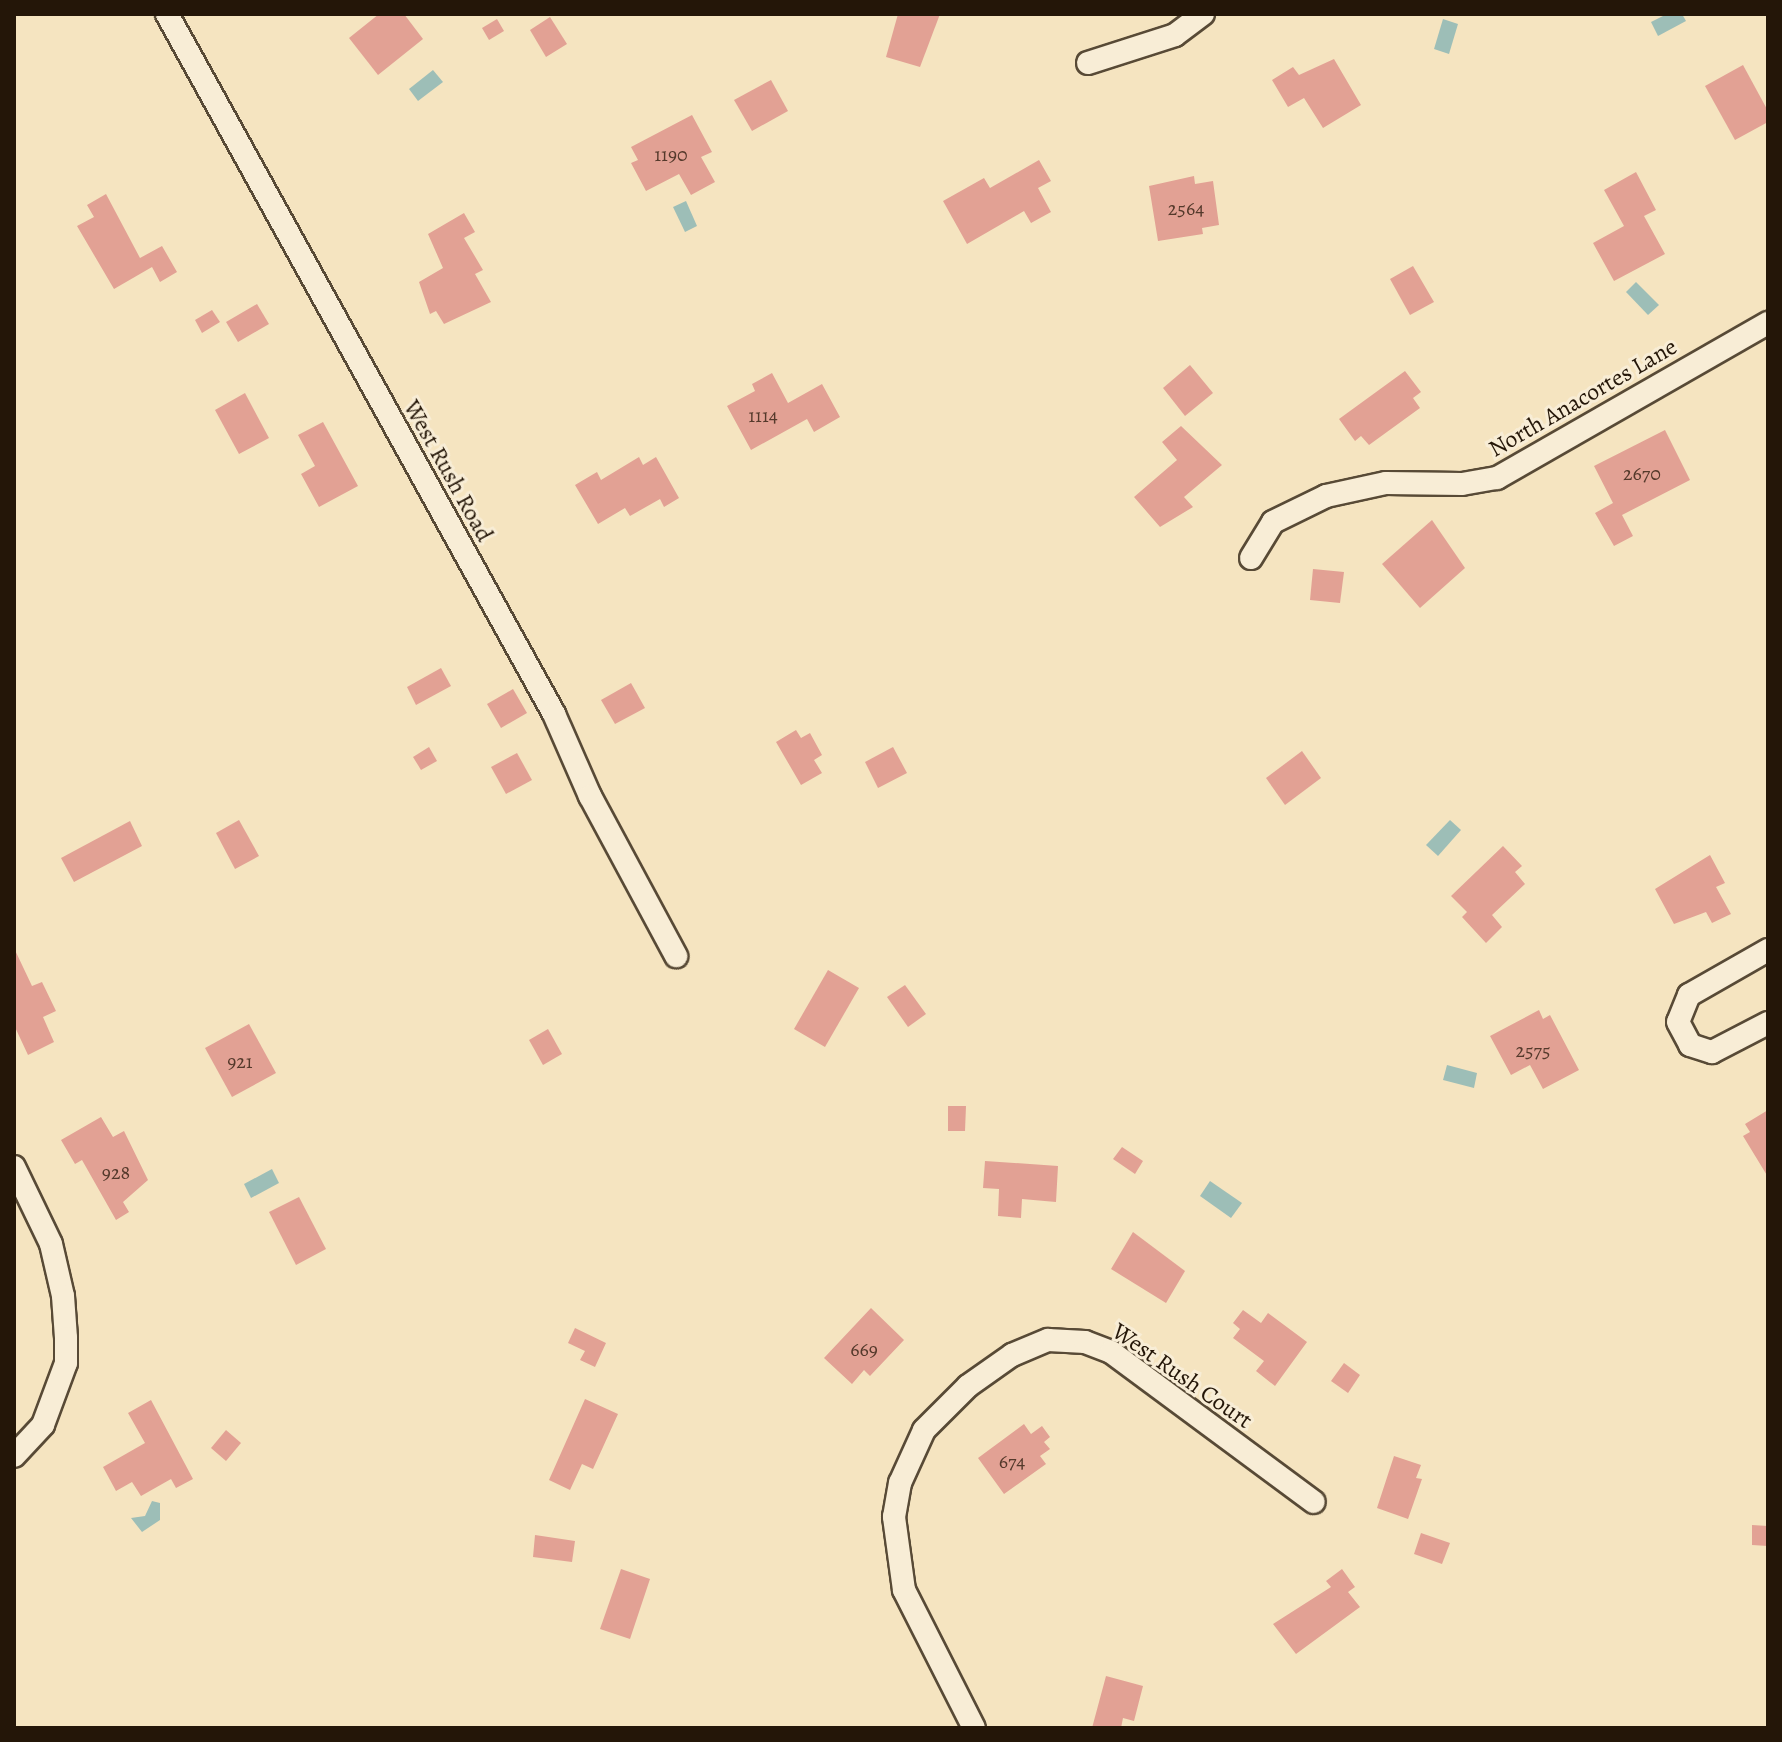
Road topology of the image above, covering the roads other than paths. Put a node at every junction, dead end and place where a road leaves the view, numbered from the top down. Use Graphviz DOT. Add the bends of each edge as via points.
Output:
graph roads {
  1 [pos="167,14"];
  2 [pos="1203,14"];
  3 [pos="1088,63"];
  4 [pos="1768,323"];
  5 [pos="1251,558"];
  6 [pos="1768,950"];
  7 [pos="676,956"];
  8 [pos="1768,1023"];
  9 [pos="14,1167"];
  10 [pos="14,1456"];
  11 [pos="1314,1502"];
  12 [pos="974,1728"];
  1 -- 7 [label="street, West Rush Road" via="554,714 590,796"];
  2 -- 3 [label="street" via="1175,35"];
  4 -- 5 [label="street, North Anacortes Lane" via="1497,478 1462,484 1386,483 1326,496 1279,517"];
  6 -- 8 [label="street" via="1689,995 1678,1022 1690,1045 1712,1052"];
  9 -- 10 [label="street" via="51,1244 63,1296 66,1363 43,1425"];
  11 -- 12 [label="street, West Rush Court" via="1111,1352 1085,1342 1048,1340 1012,1355 968,1386 924,1430 900,1483 894,1517 904,1590"];
}
